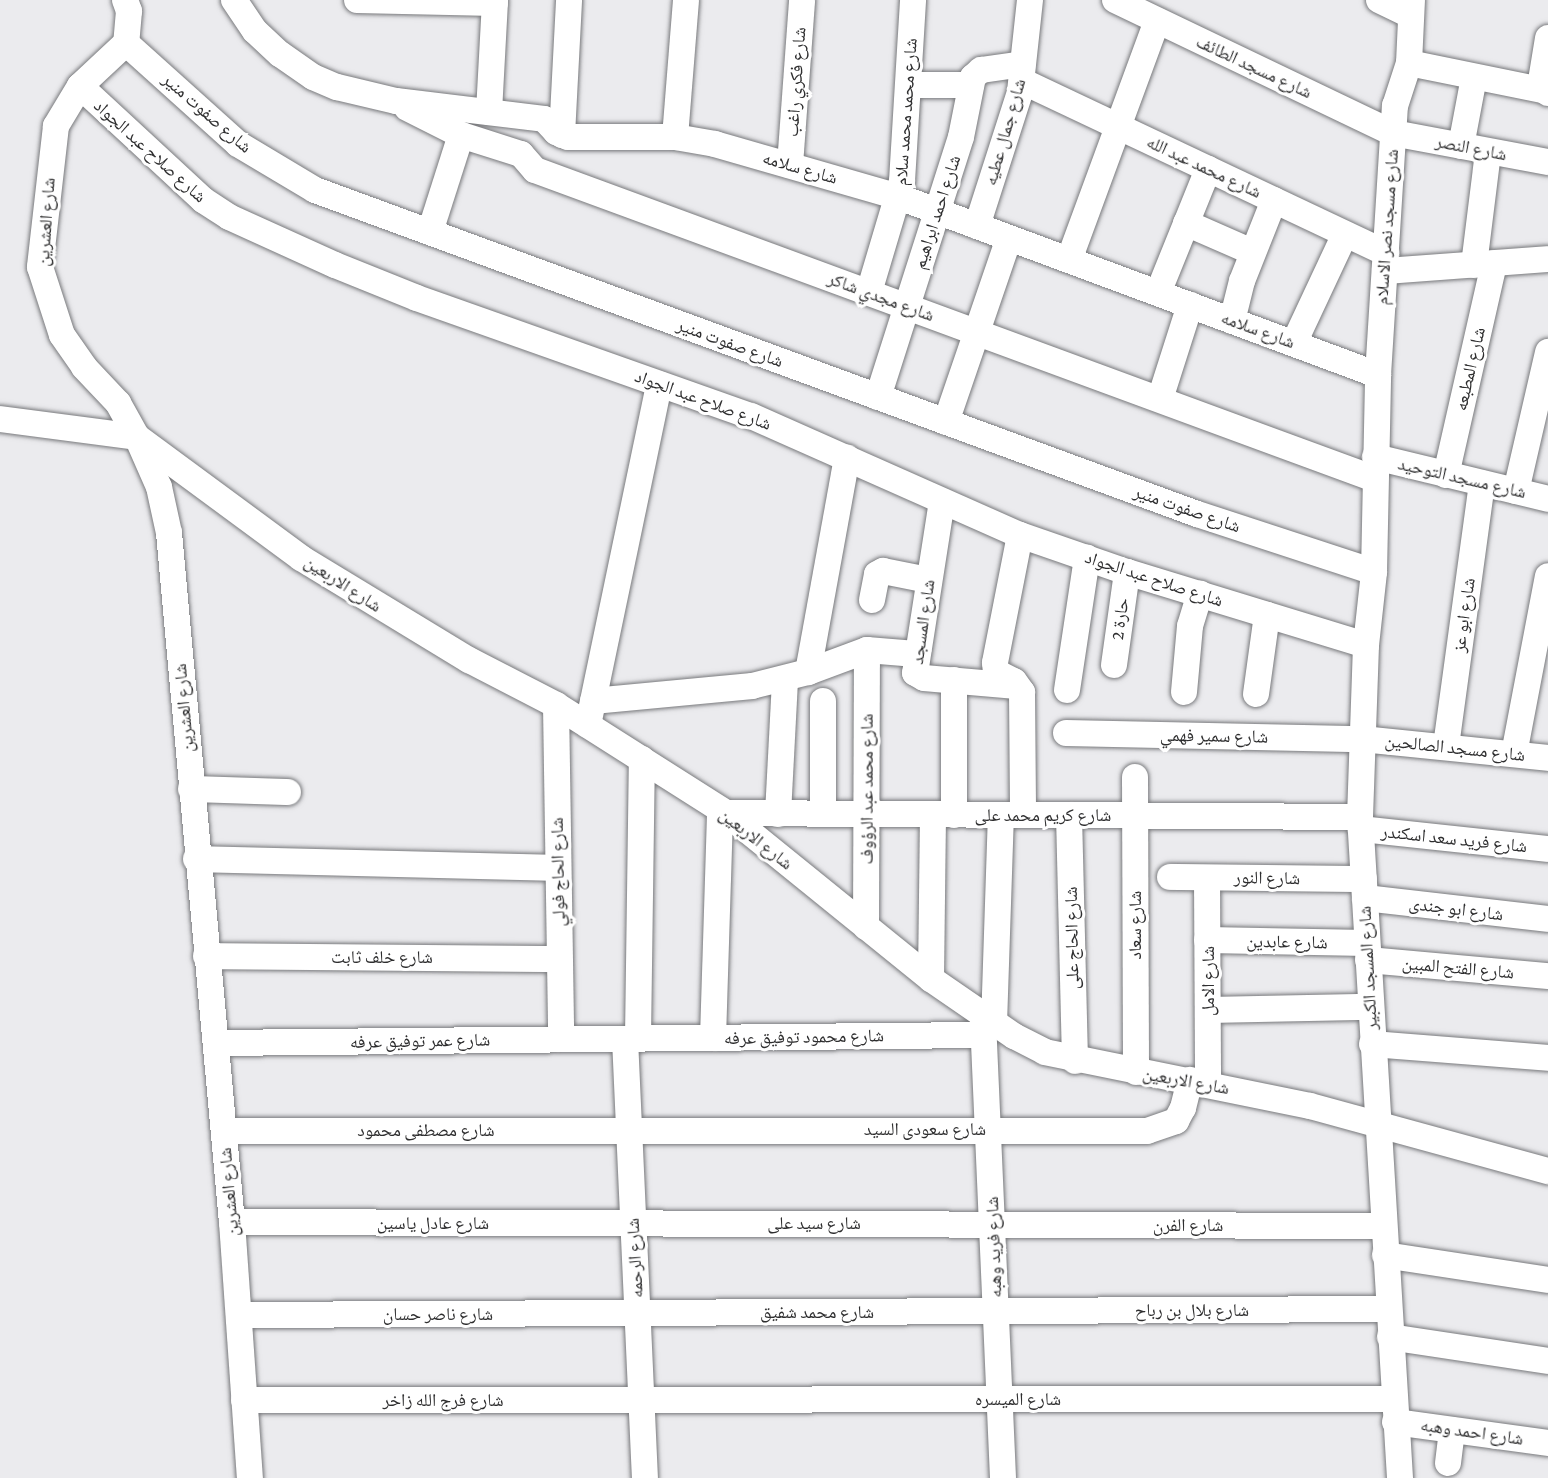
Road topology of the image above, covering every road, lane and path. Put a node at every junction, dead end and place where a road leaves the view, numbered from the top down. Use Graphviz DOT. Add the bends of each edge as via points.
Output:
graph roads {
  1 [pos="125,0"];
  2 [pos="234,0"];
  3 [pos="357,0"];
  4 [pos="569,0"];
  5 [pos="686,0"];
  6 [pos="802,0"];
  7 [pos="913,0"];
  8 [pos="1030,0"];
  9 [pos="1115,0"];
  10 [pos="1379,0"];
  11 [pos="495,2"];
  12 [pos="1411,7"];
  13 [pos="1157,21"];
  14 [pos="1548,38"];
  15 [pos="126,43"];
  16 [pos="1409,63"];
  17 [pos="1023,73"];
  18 [pos="1474,77"];
  19 [pos="909,85"];
  20 [pos="80,86"];
  21 [pos="971,86"];
  22 [pos="1545,91"];
  23 [pos="396,101"];
  24 [pos="489,112"];
  25 [pos="1116,126"];
  26 [pos="1393,133"];
  27 [pos="461,135"];
  28 [pos="562,135"];
  29 [pos="675,137"];
  30 [pos="1461,146"];
  31 [pos="1488,152"];
  32 [pos="1548,162"];
  33 [pos="790,165"];
  34 [pos="1208,169"];
  35 [pos="899,197"];
  36 [pos="1274,201"];
  37 [pos="938,212"];
  38 [pos="1186,223"];
  39 [pos="977,226"];
  40 [pos="430,232"];
  41 [pos="1345,234"];
  42 [pos="1009,238"];
  43 [pos="1252,252"];
  44 [pos="1548,259"];
  45 [pos="1069,260"];
  46 [pos="1385,262"];
  47 [pos="1484,264"];
  48 [pos="869,292"];
  49 [pos="1158,293"];
  50 [pos="1190,305"];
  51 [pos="907,306"];
  52 [pos="1232,321"];
  53 [pos="977,332"];
  54 [pos="1294,344"];
  55 [pos="1548,352"];
  56 [pos="1378,375"];
  57 [pos="659,384"];
  58 [pos="878,397"];
  59 [pos="1160,399"];
  60 [pos="0,419"];
  61 [pos="946,422"];
  62 [pos="137,437"];
  63 [pos="847,458"];
  64 [pos="1375,468"];
  65 [pos="1446,475"];
  66 [pos="1482,483"];
  67 [pos="1516,491"];
  68 [pos="1548,499"];
  69 [pos="942,501"];
  70 [pos="1020,535"];
  71 [pos="1087,558"];
  72 [pos="1127,572"];
  73 [pos="1374,572"];
  74 [pos="1548,576"];
  75 [pos="928,580"];
  76 [pos="1200,594"];
  77 [pos="872,600"];
  78 [pos="1267,615"];
  79 [pos="1366,645"];
  80 [pos="867,650"];
  81 [pos="916,654"];
  82 [pos="1114,665"];
  83 [pos="796,676"];
  84 [pos="954,680"];
  85 [pos="1020,686"];
  86 [pos="1067,690"];
  87 [pos="1184,692"];
  88 [pos="1256,694"];
  89 [pos="823,701"];
  90 [pos="556,705"];
  91 [pos="590,713"];
  92 [pos="1066,733"];
  93 [pos="1362,739"];
  94 [pos="1446,746"];
  95 [pos="1514,753"];
  96 [pos="1548,758"];
  97 [pos="642,759"];
  98 [pos="1134,777"];
  99 [pos="191,789"];
  100 [pos="288,792"];
  101 [pos="723,812"];
  102 [pos="778,814"];
  103 [pos="823,814"];
  104 [pos="867,814"];
  105 [pos="944,815"];
  106 [pos="1012,815"];
  107 [pos="1069,815"];
  108 [pos="1135,816"];
  109 [pos="1361,823"];
  110 [pos="1548,849"];
  111 [pos="196,860"];
  112 [pos="558,868"];
  113 [pos="1170,878"];
  114 [pos="1207,878"];
  115 [pos="1364,888"];
  116 [pos="1548,919"];
  117 [pos="866,927"];
  118 [pos="1207,940"];
  119 [pos="1368,951"];
  120 [pos="206,956"];
  121 [pos="559,959"];
  122 [pos="1548,976"];
  123 [pos="931,979"];
  124 [pos="1371,1007"];
  125 [pos="1208,1010"];
  126 [pos="987,1025"];
  127 [pos="632,1038"];
  128 [pos="713,1038"];
  129 [pos="561,1039"];
  130 [pos="216,1043"];
  131 [pos="1372,1044"];
  132 [pos="1548,1058"];
  133 [pos="1075,1061"];
  134 [pos="1136,1072"];
  135 [pos="1199,1082"];
  136 [pos="1377,1125"];
  137 [pos="989,1129"];
  138 [pos="629,1130"];
  139 [pos="224,1131"];
  140 [pos="1548,1171"];
  141 [pos="232,1222"];
  142 [pos="633,1223"];
  143 [pos="994,1224"];
  144 [pos="1383,1226"];
  145 [pos="1385,1256"];
  146 [pos="1548,1280"];
  147 [pos="1388,1309"];
  148 [pos="996,1311"];
  149 [pos="638,1313"];
  150 [pos="239,1315"];
  151 [pos="1390,1337"];
  152 [pos="1548,1361"];
  153 [pos="999,1399"];
  154 [pos="244,1400"];
  155 [pos="642,1400"];
  156 [pos="1395,1410"];
  157 [pos="1452,1430"];
  158 [pos="1548,1443"];
  159 [pos="1448,1462"];
  160 [pos="250,1478"];
  161 [pos="645,1478"];
  162 [pos="1003,1478"];
  163 [pos="1400,1478"];
  1 -- 15 [label="street" via="129,11"];
  2 -- 23 [label="street" via="255,31 313,77 363,95"];
  3 -- 11 [label="street"];
  4 -- 28 [label="street"];
  5 -- 29 [label="street"];
  6 -- 33 [label="street, شارع فكري راغب"];
  7 -- 19 [label="street, شارع محمد محمد سلام"];
  8 -- 17 [label="street, شارع جمال عطيه"];
  9 -- 13 [label="street, شارع مسجد الطائف"];
  10 -- 12 [label="street"];
  11 -- 24 [label="street"];
  12 -- 16 [label="street, شارع مسجد نصر الاسلام"];
  13 -- 25 [label="street"];
  13 -- 26 [label="street, شارع مسجد الطائف"];
  14 -- 22 [label="street"];
  15 -- 20 [label="street, شارع العشرين"];
  15 -- 40 [label="street, شارع صفوت منير" via="238,144 274,168 315,190"];
  16 -- 18 [label="street"];
  16 -- 26 [label="street, شارع مسجد نصر الاسلام" via="1397,92"];
  17 -- 21 [label="street" via="981,70 973,77"];
  17 -- 25 [label="street, شارع محمد عبد الله"];
  17 -- 39 [label="street, شارع جمال عطيه"];
  18 -- 22 [label="street"];
  18 -- 30 [label="street"];
  19 -- 21 [label="street"];
  19 -- 35 [label="street, شارع محمد محمد سلام"];
  20 -- 57 [label="street, شارع صلاح عبد الجواد" via="182,184 229,217 417,298"];
  20 -- 62 [label="street, شارع العشرين" via="56,126 51,148 40,267 62,335 84,367 118,403"];
  21 -- 37 [label="street, شارع احمد ابراهيم" via="965,124"];
  23 -- 24 [label="street"];
  23 -- 27 [label="street, شارع مجدي شاكر"];
  24 -- 28 [label="street" via="544,119"];
  25 -- 34 [label="street, شارع محمد عبد الله"];
  25 -- 45 [label="street"];
  26 -- 30 [label="street, شارع النصر"];
  26 -- 46 [label="street, شارع مسجد نصر الاسلام"];
  27 -- 40 [label="street"];
  27 -- 48 [label="street, شارع مجدي شاكر" via="521,154 535,170"];
  28 -- 29 [label="street, شارع سلامه"];
  29 -- 33 [label="street, شارع سلامه"];
  30 -- 31 [label="street, شارع النصر"];
  31 -- 32 [label="street, شارع النصر"];
  31 -- 47 [label="street, شارع المطبعه"];
  33 -- 35 [label="street, شارع سلامه"];
  34 -- 36 [label="street, شارع محمد عبد الله"];
  34 -- 38 [label="street"];
  35 -- 37 [label="street, شارع سلامه"];
  35 -- 48 [label="street, شارع محمد محمد سلام"];
  36 -- 41 [label="street, شارع محمد عبد الله"];
  36 -- 43 [label="street"];
  37 -- 39 [label="street, شارع سلامه"];
  37 -- 51 [label="street, شارع احمد ابراهيم"];
  38 -- 43 [label="street"];
  38 -- 49 [label="street"];
  39 -- 42 [label="street, شارع سلامه"];
  40 -- 58 [label="street, شارع صفوت منير"];
  41 -- 46 [label="street, شارع محمد عبد الله"];
  41 -- 54 [label="street"];
  42 -- 45 [label="street, شارع سلامه"];
  42 -- 53 [label="street"];
  43 -- 52 [label="street"];
  44 -- 47 [label="street"];
  45 -- 49 [label="street, شارع سلامه"];
  46 -- 47 [label="street"];
  46 -- 56 [label="street, شارع مسجد نصر الاسلام"];
  47 -- 65 [label="street, شارع المطبعه"];
  48 -- 51 [label="street, شارع مجدي شاكر"];
  49 -- 50 [label="street, شارع سلامه"];
  50 -- 52 [label="street, شارع سلامه"];
  50 -- 59 [label="street"];
  51 -- 53 [label="street, شارع مجدي شاكر"];
  51 -- 58 [label="street, شارع احمد ابراهيم"];
  52 -- 54 [label="street, شارع سلامه"];
  53 -- 59 [label="street, شارع مجدي شاكر"];
  53 -- 61 [label="street"];
  54 -- 56 [label="street, شارع سلامه"];
  55 -- 67 [label="street"];
  56 -- 64 [label="street, شارع مسجد نصر الاسلام"];
  57 -- 63 [label="street, شارع صلاح عبد الجواد" via="751,416"];
  57 -- 91 [label="street"];
  58 -- 61 [label="street, شارع صفوت منير"];
  59 -- 64 [label="street, شارع مجدي شاكر"];
  60 -- 62 [label="street, شارع الاربعين"];
  61 -- 73 [label="street, شارع صفوت منير" via="1197,514"];
  62 -- 90 [label="street, شارع الاربعين" via="302,558 469,660"];
  62 -- 99 [label="street, شارع العشرين" via="159,487 169,533"];
  63 -- 69 [label="street, شارع صلاح عبد الجواد"];
  63 -- 83 [label="street"];
  64 -- 65 [label="street, شارع مسجد التوحيد"];
  64 -- 73 [label="street, شارع المسجد الكبير"];
  65 -- 66 [label="street, شارع مسجد التوحيد"];
  66 -- 67 [label="street, شارع مسجد التوحيد"];
  66 -- 94 [label="street, شارع ابو عز"];
  67 -- 68 [label="street, شارع مسجد التوحيد"];
  69 -- 70 [label="street, شارع صلاح عبد الجواد"];
  69 -- 75 [label="street, شارع المسجد"];
  70 -- 71 [label="street, شارع صلاح عبد الجواد"];
  70 -- 85 [label="street" via="995,663 996,672"];
  71 -- 72 [label="street, شارع صلاح عبد الجواد"];
  71 -- 86 [label="street"];
  72 -- 76 [label="street, شارع صلاح عبد الجواد"];
  72 -- 82 [label="street, حارة 2"];
  73 -- 79 [label="street, شارع المسجد الكبير"];
  74 -- 95 [label="street"];
  75 -- 77 [label="street" via="883,571 877,574"];
  75 -- 81 [label="street, شارع المسجد"];
  76 -- 78 [label="street, شارع صلاح عبد الجواد"];
  76 -- 87 [label="street" via="1190,626"];
  78 -- 79 [label="street, شارع صلاح عبد الجواد"];
  78 -- 88 [label="street"];
  79 -- 93 [label="street, شارع المسجد الكبير"];
  80 -- 81 [label="street"];
  80 -- 83 [label="street"];
  80 -- 104 [label="street, شارع محمد عبد الرؤوف"];
  81 -- 84 [label="street, شارع المسجد" via="918,676"];
  83 -- 91 [label="street"];
  83 -- 102 [label="street"];
  84 -- 85 [label="street, شارع المسجد"];
  84 -- 105 [label="street"];
  85 -- 106 [label="street, شارع فريد وهبه"];
  89 -- 103 [label="street"];
  90 -- 91 [label="street, شارع الاربعين"];
  90 -- 112 [label="street, شارع الحاج فولي"];
  91 -- 97 [label="street, شارع الاربعين"];
  92 -- 93 [label="street, شارع سمير فهمي"];
  93 -- 94 [label="street, شارع مسجد الصالحين"];
  93 -- 109 [label="street, شارع المسجد الكبير"];
  94 -- 95 [label="street, شارع مسجد الصالحين"];
  95 -- 96 [label="street, شارع مسجد الصالحين"];
  97 -- 101 [label="street, شارع الاربعين"];
  97 -- 127 [label="street, شارع الرحمه"];
  98 -- 108 [label="street, شارع سعاد"];
  99 -- 100 [label="street"];
  99 -- 111 [label="street, شارع العشرين"];
  101 -- 102 [label="street, شارع كريم محمد على"];
  101 -- 117 [label="street, شارع الاربعين"];
  101 -- 128 [label="street"];
  102 -- 103 [label="street, شارع كريم محمد على"];
  103 -- 104 [label="street, شارع كريم محمد على"];
  104 -- 105 [label="street, شارع كريم محمد على"];
  104 -- 117 [label="street, شارع محمد عبد الرؤوف"];
  105 -- 106 [label="street, شارع كريم محمد على"];
  105 -- 123 [label="street"];
  106 -- 107 [label="street, شارع كريم محمد على"];
  106 -- 126 [label="street, شارع فريد وهبه"];
  107 -- 108 [label="street, شارع كريم محمد على"];
  107 -- 133 [label="street, شارع الحاج على"];
  108 -- 109 [label="street, شارع كريم محمد على"];
  108 -- 134 [label="street, شارع سعاد"];
  109 -- 110 [label="street, شارع فريد سعد اسكندر"];
  109 -- 115 [label="street, شارع المسجد الكبير"];
  111 -- 112 [label="street"];
  111 -- 120 [label="street, شارع العشرين"];
  112 -- 121 [label="street, شارع الحاج فولي"];
  113 -- 114 [label="street, شارع النور"];
  114 -- 115 [label="street, شارع النور"];
  114 -- 118 [label="street, شارع الامل"];
  115 -- 116 [label="street, شارع ابو جندى"];
  115 -- 119 [label="street, شارع المسجد الكبير"];
  117 -- 123 [label="street, شارع الاربعين"];
  118 -- 119 [label="street, شارع عابدين"];
  118 -- 125 [label="street, شارع الامل"];
  119 -- 122 [label="street, شارع الفتح المبين"];
  119 -- 124 [label="street, شارع المسجد الكبير"];
  120 -- 121 [label="street, شارع خلف ثابت"];
  120 -- 130 [label="street, شارع العشرين"];
  121 -- 129 [label="street, شارع الحاج فولي"];
  123 -- 126 [label="street, شارع الاربعين"];
  124 -- 125 [label="street"];
  124 -- 131 [label="street, شارع المسجد الكبير"];
  125 -- 135 [label="street, شارع الامل"];
  126 -- 128 [label="street, شارع محمود توفيق عرفه"];
  126 -- 133 [label="street, شارع الاربعين" via="1045,1052"];
  126 -- 137 [label="street, شارع فريد وهبه"];
  127 -- 128 [label="street, شارع محمود توفيق عرفه"];
  127 -- 129 [label="street, شارع عمر توفيق عرفه"];
  127 -- 138 [label="street, شارع الرحمه"];
  129 -- 130 [label="street, شارع عمر توفيق عرفه"];
  130 -- 139 [label="street, شارع العشرين"];
  131 -- 132 [label="street"];
  131 -- 136 [label="street, شارع المسجد الكبير"];
  133 -- 134 [label="street, شارع الاربعين"];
  134 -- 135 [label="street, شارع الاربعين"];
  135 -- 136 [label="street, شارع الاربعين"];
  135 -- 137 [label="street, شارع سعودى السيد" via="1176,1121 1161,1128"];
  136 -- 140 [label="street, شارع الاربعين"];
  136 -- 144 [label="street, شارع المسجد الكبير"];
  137 -- 138 [label="street, شارع سعودى السيد"];
  137 -- 143 [label="street, شارع فريد وهبه"];
  138 -- 139 [label="street, شارع مصطفى محمود"];
  138 -- 142 [label="street, شارع الرحمه"];
  139 -- 141 [label="street, شارع العشرين"];
  141 -- 142 [label="street, شارع عادل ياسين"];
  141 -- 150 [label="street, شارع العشرين"];
  142 -- 143 [label="street, شارع سيد على"];
  142 -- 149 [label="street, شارع الرحمه"];
  143 -- 144 [label="street, شارع الفرن"];
  143 -- 148 [label="street, شارع فريد وهبه"];
  144 -- 145 [label="street, شارع المسجد الكبير"];
  145 -- 146 [label="street"];
  145 -- 147 [label="street, شارع المسجد الكبير"];
  147 -- 148 [label="street, شارع بلال بن رباح"];
  147 -- 151 [label="street, شارع المسجد الكبير"];
  148 -- 149 [label="street, شارع محمد شفيق"];
  148 -- 153 [label="street, شارع فريد وهبه"];
  149 -- 150 [label="street, شارع ناصر حسان"];
  149 -- 155 [label="street, شارع الرحمه"];
  150 -- 154 [label="street, شارع العشرين"];
  151 -- 152 [label="street"];
  151 -- 156 [label="street, شارع المسجد الكبير"];
  153 -- 155 [label="street, شارع الميسره"];
  153 -- 156 [label="street, شارع الميسره"];
  153 -- 162 [label="street, شارع فريد وهبه"];
  154 -- 155 [label="street, شارع فرج الله زاخر"];
  154 -- 160 [label="street, شارع العشرين"];
  155 -- 161 [label="street, شارع الرحمه"];
  156 -- 157 [label="street, شارع احمد وهبه"];
  156 -- 163 [label="street, شارع المسجد الكبير"];
  157 -- 158 [label="street, شارع احمد وهبه"];
  157 -- 159 [label="street"];
}
